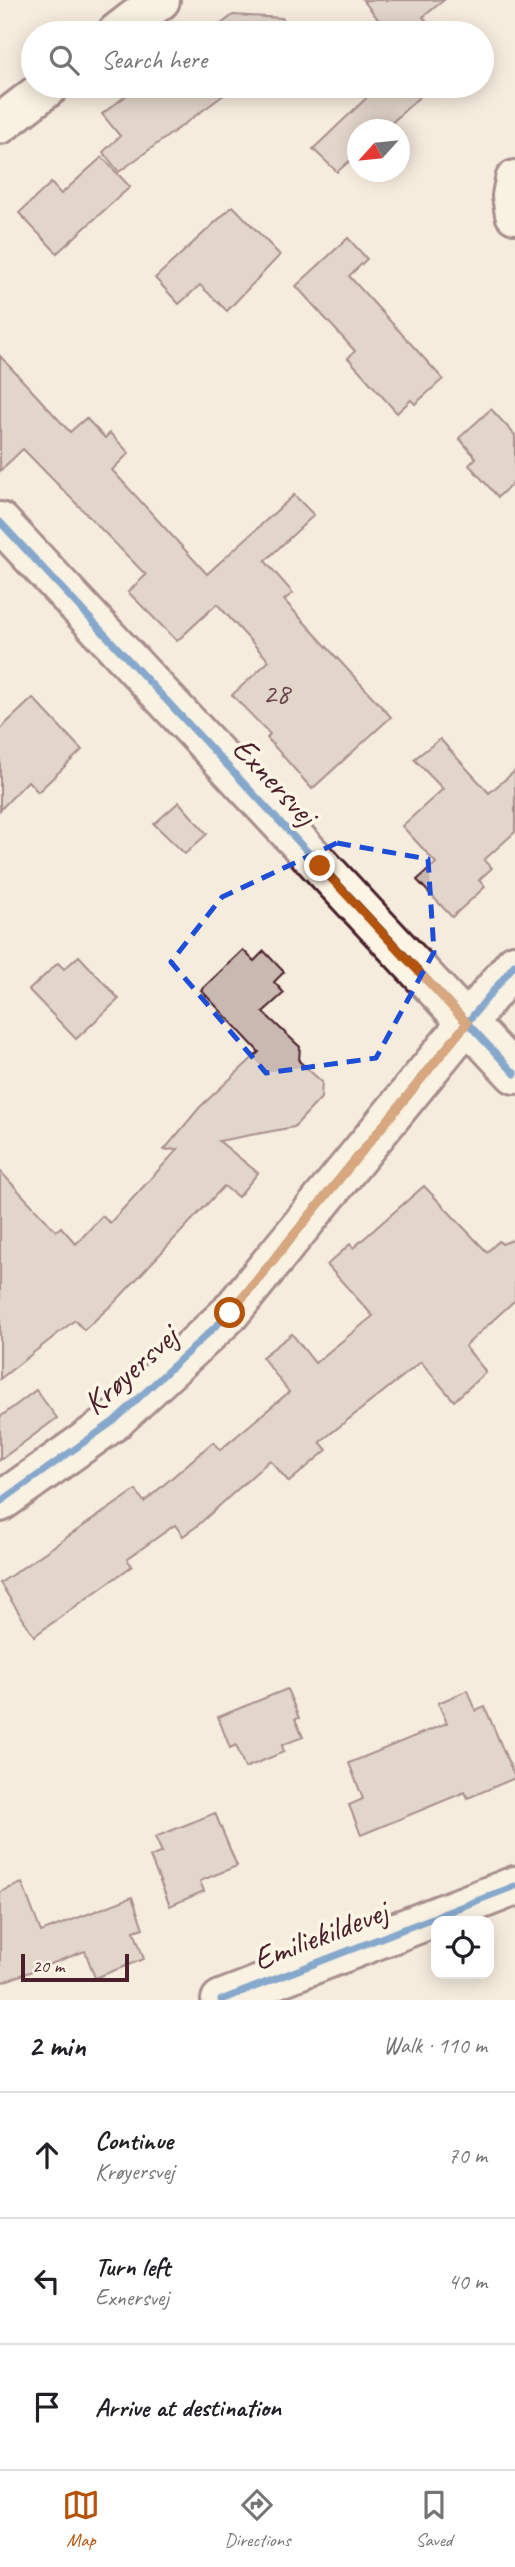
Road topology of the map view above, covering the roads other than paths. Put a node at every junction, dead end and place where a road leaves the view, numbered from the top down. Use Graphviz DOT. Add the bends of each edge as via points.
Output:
graph roads {
  1 [pos="160,0"];
  2 [pos="133,21"];
  3 [pos="34,98"];
  4 [pos="0,124"];
  5 [pos="515,180"];
  6 [pos="515,214"];
  7 [pos="0,522"];
  8 [pos="515,964"];
  9 [pos="467,1023"];
  10 [pos="515,1074"];
  11 [pos="0,1502"];
  12 [pos="515,1886"];
  13 [pos="221,2000"];
  1 -- 2 [label="street"];
  3 -- 4 [label="street"];
  5 -- 6 [label="street"];
  7 -- 9 [label="street, Exnersvej"];
  8 -- 9 [label="street, Krøyersvej"];
  9 -- 10 [label="street, Exnersvej"];
  9 -- 11 [label="street, Krøyersvej" via="230,1313 114,1421"];
  12 -- 13 [label="street, Emiliekildevej"];
}
